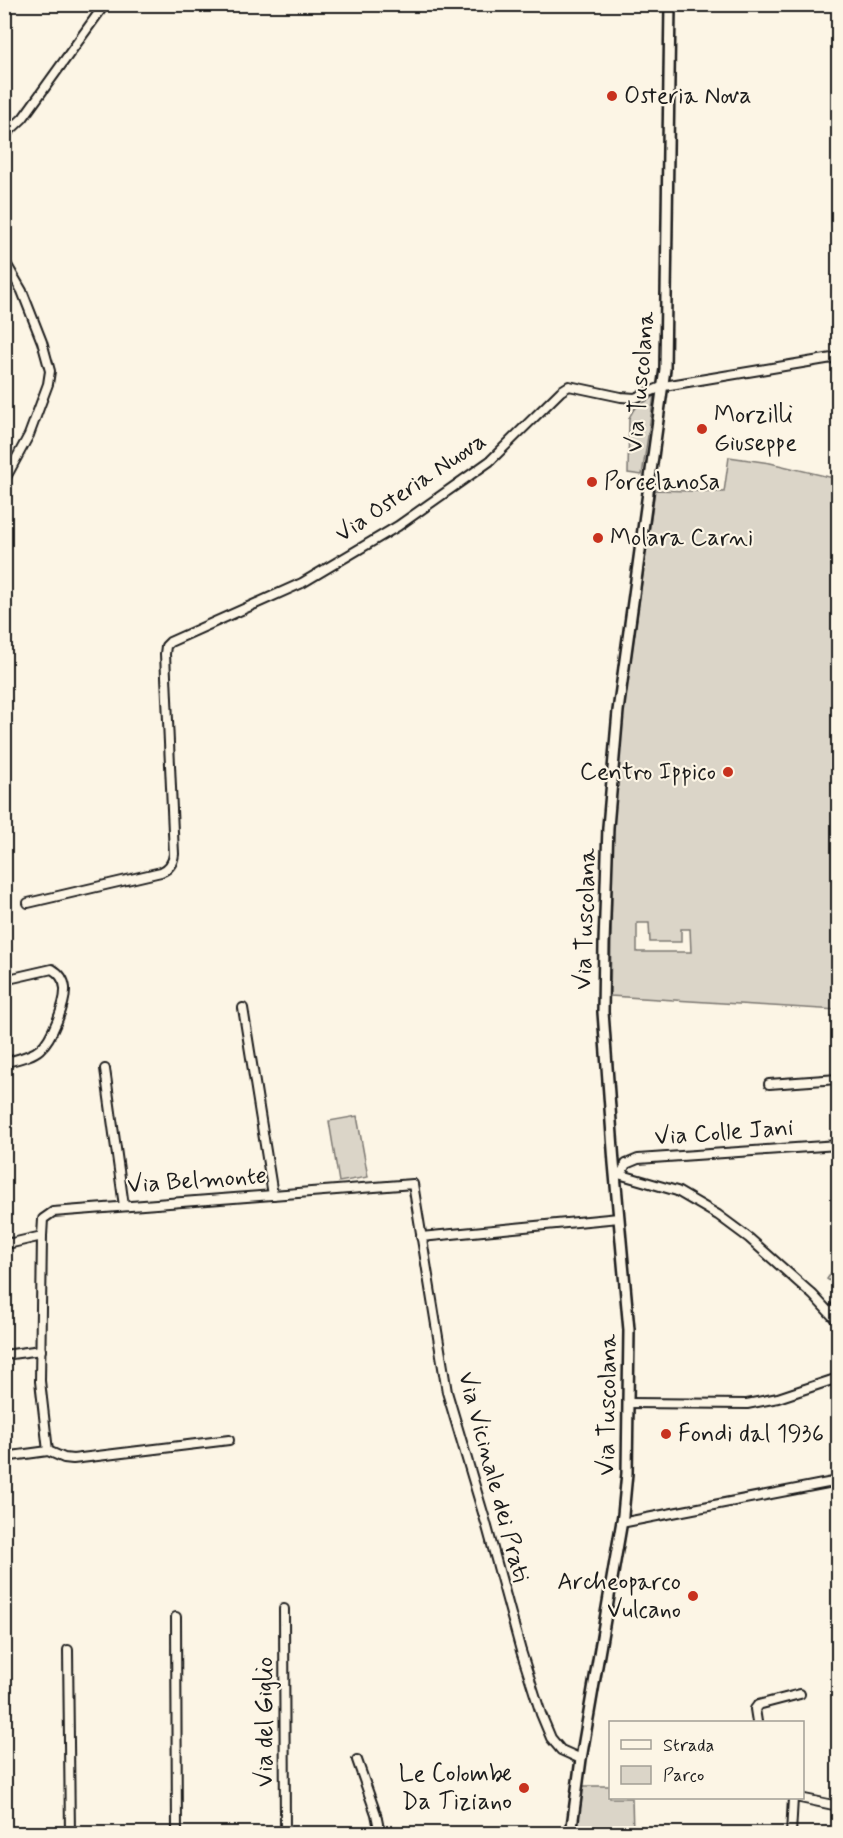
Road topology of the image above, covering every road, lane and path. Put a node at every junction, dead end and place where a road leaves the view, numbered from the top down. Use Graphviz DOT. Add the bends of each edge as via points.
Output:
graph roads {
  1 [pos="105,4"];
  2 [pos="670,4"];
  3 [pos="4,136"];
  4 [pos="4,260"];
  5 [pos="838,357"];
  6 [pos="664,386"];
  7 [pos="4,481"];
  8 [pos="28,903"];
  9 [pos="4,980"];
  10 [pos="243,1008"];
  11 [pos="4,1063"];
  12 [pos="105,1069"];
  13 [pos="838,1080"];
  14 [pos="769,1084"];
  15 [pos="838,1145"];
  16 [pos="618,1173"];
  17 [pos="413,1184"];
  18 [pos="273,1195"];
  19 [pos="124,1206"];
  20 [pos="619,1218"];
  21 [pos="42,1236"];
  22 [pos="421,1237"];
  23 [pos="4,1242"];
  24 [pos="838,1304"];
  25 [pos="831,1313"];
  26 [pos="838,1322"];
  27 [pos="41,1350"];
  28 [pos="4,1355"];
  29 [pos="838,1378"];
  30 [pos="629,1403"];
  31 [pos="229,1440"];
  32 [pos="48,1451"];
  33 [pos="4,1458"];
  34 [pos="838,1480"];
  35 [pos="621,1523"];
  36 [pos="284,1610"];
  37 [pos="176,1617"];
  38 [pos="68,1650"];
  39 [pos="800,1694"];
  40 [pos="757,1721"];
  41 [pos="581,1759"];
  42 [pos="357,1760"];
  43 [pos="804,1798"];
  44 [pos="793,1799"];
  45 [pos="838,1806"];
  46 [pos="70,1833"];
  47 [pos="177,1833"];
  48 [pos="285,1833"];
  49 [pos="380,1833"];
  50 [pos="571,1833"];
  51 [pos="791,1833"];
  1 -- 3 [label="street" via="23,118"];
  2 -- 6 [label="main road, Via Tuscolana"];
  4 -- 7 [label="street" via="22,291 50,371 29,435"];
  5 -- 6 [label="street"];
  6 -- 8 [label="street, Via Osteria Nuova" via="635,398 574,386 566,388 490,461 398,526 302,583 170,642 165,654 174,854 171,864 161,872"];
  6 -- 16 [label="main road, Via Tuscolana" via="618,711 608,827 603,1012"];
  9 -- 11 [label="street" via="53,970 61,976 65,990 44,1046"];
  10 -- 18 [label="street"];
  12 -- 19 [label="street"];
  13 -- 14 [label="street"];
  15 -- 16 [label="street, Via Colle Jani" via="638,1159 629,1161"];
  16 -- 20 [label="main road, Via Tuscolana"];
  16 -- 25 [label="street" via="677,1191 718,1215"];
  17 -- 18 [label="street, Via Belmonte"];
  17 -- 22 [label="street, Via Vicinale dei Prati"];
  18 -- 19 [label="street, Via Belmonte"];
  19 -- 21 [label="street, Via Belmonte" via="50,1212 42,1220"];
  20 -- 22 [label="street"];
  20 -- 30 [label="main road, Via Tuscolana" via="629,1330"];
  21 -- 23 [label="street"];
  21 -- 27 [label="street"];
  22 -- 41 [label="street, Via Vicinale dei Prati" via="447,1392 524,1662 553,1740 564,1752"];
  24 -- 25 [label="street"];
  25 -- 26 [label="street"];
  27 -- 28 [label="street"];
  27 -- 32 [label="street" via="40,1384"];
  29 -- 30 [label="street" via="747,1404"];
  30 -- 35 [label="main road, Via Tuscolana"];
  31 -- 32 [label="street" via="73,1459"];
  32 -- 33 [label="street"];
  34 -- 35 [label="street"];
  35 -- 41 [label="main road, Via Tuscolana"];
  36 -- 48 [label="street, Via del Giglio"];
  37 -- 47 [label="street"];
  38 -- 46 [label="street"];
  39 -- 40 [label="street" via="758,1705"];
  41 -- 50 [label="main road, Via Tuscolana"];
  42 -- 49 [label="street"];
  43 -- 45 [label="street"];
  44 -- 51 [label="street"];
}
